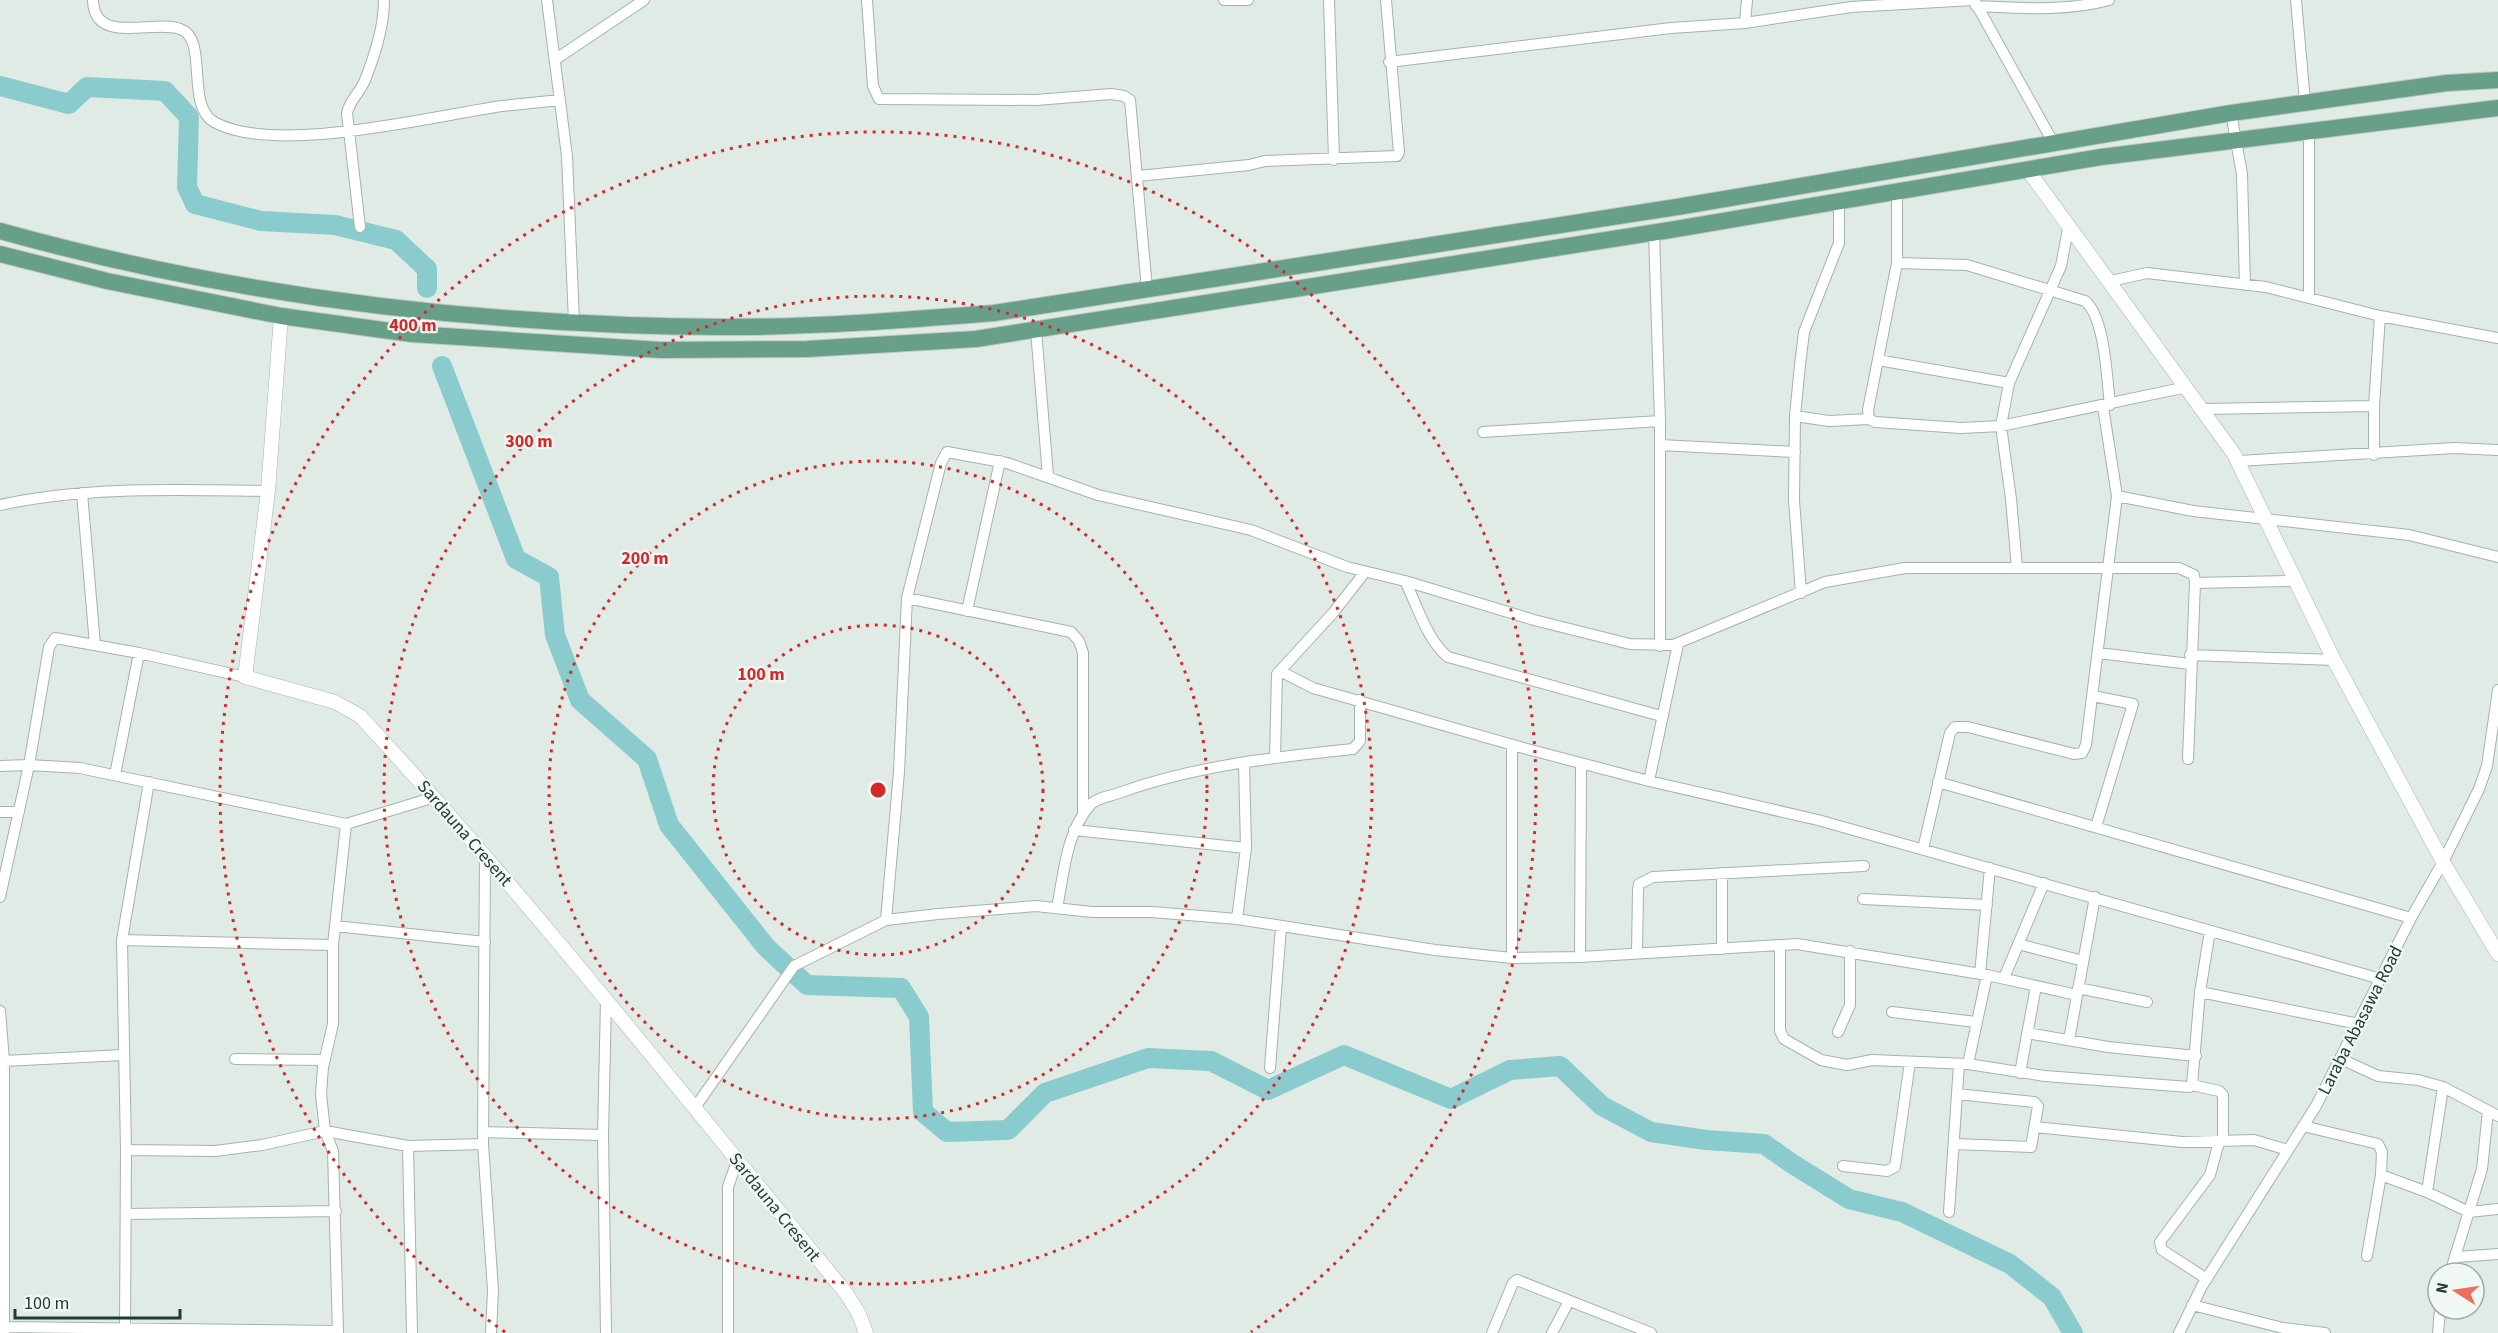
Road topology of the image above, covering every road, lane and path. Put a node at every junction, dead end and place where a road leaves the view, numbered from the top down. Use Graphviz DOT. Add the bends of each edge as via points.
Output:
graph roads {
  1 [pos="93,0"];
  2 [pos="384,0"];
  3 [pos="547,0"];
  4 [pos="644,0"];
  5 [pos="867,0"];
  6 [pos="1224,0"];
  7 [pos="1248,0"];
  8 [pos="1329,0"];
  9 [pos="1386,0"];
  10 [pos="1747,0"];
  11 [pos="2109,0"];
  12 [pos="2296,0"];
  13 [pos="1974,2"];
  14 [pos="1745,23"];
  15 [pos="556,59"];
  16 [pos="1389,62"];
  17 [pos="2498,80"];
  18 [pos="560,100"];
  19 [pos="2305,102"];
  20 [pos="2498,108"];
  21 [pos="2231,113"];
  22 [pos="2309,129"];
  23 [pos="347,130"];
  24 [pos="2235,140"];
  25 [pos="2054,144"];
  26 [pos="1334,160"];
  27 [pos="2028,170"];
  28 [pos="1138,176"];
  29 [pos="1897,193"];
  30 [pos="1839,202"];
  31 [pos="2069,224"];
  32 [pos="360,227"];
  33 [pos="0,231"];
  34 [pos="1654,233"];
  35 [pos="0,254"];
  36 [pos="1896,263"];
  37 [pos="2111,281"];
  38 [pos="2244,285"];
  39 [pos="1147,290"];
  40 [pos="2050,292"];
  41 [pos="2309,298"];
  42 [pos="281,316"];
  43 [pos="2380,316"];
  44 [pos="573,322"];
  45 [pos="1036,330"];
  46 [pos="2498,338"];
  47 [pos="1878,360"];
  48 [pos="2009,383"];
  49 [pos="2187,387"];
  50 [pos="2107,406"];
  51 [pos="2374,406"];
  52 [pos="2203,410"];
  53 [pos="1795,416"];
  54 [pos="1869,419"];
  55 [pos="1660,421"];
  56 [pos="2001,426"];
  57 [pos="1483,432"];
  58 [pos="1660,445"];
  59 [pos="2498,450"];
  60 [pos="1795,452"];
  61 [pos="2374,455"];
  62 [pos="1000,461"];
  63 [pos="2239,461"];
  64 [pos="1048,476"];
  65 [pos="268,491"];
  66 [pos="82,493"];
  67 [pos="2117,496"];
  68 [pos="0,505"];
  69 [pos="2267,519"];
  70 [pos="2498,557"];
  71 [pos="2017,568"];
  72 [pos="2108,568"];
  73 [pos="1365,572"];
  74 [pos="1405,581"];
  75 [pos="2294,581"];
  76 [pos="2195,583"];
  77 [pos="1801,593"];
  78 [pos="907,598"];
  79 [pos="967,611"];
  80 [pos="1678,644"];
  81 [pos="95,645"];
  82 [pos="1660,646"];
  83 [pos="139,653"];
  84 [pos="2098,653"];
  85 [pos="2190,659"];
  86 [pos="2334,660"];
  87 [pos="1280,671"];
  88 [pos="245,677"];
  89 [pos="2498,690"];
  90 [pos="2093,696"];
  91 [pos="1360,700"];
  92 [pos="1661,716"];
  93 [pos="2495,743"];
  94 [pos="1512,745"];
  95 [pos="1275,757"];
  96 [pos="2188,759"];
  97 [pos="1244,763"];
  98 [pos="1581,764"];
  99 [pos="29,765"];
  100 [pos="0,766"];
  101 [pos="115,775"];
  102 [pos="1649,781"];
  103 [pos="149,782"];
  104 [pos="1938,782"];
  105 [pos="435,797"];
  106 [pos="0,812"];
  107 [pos="19,812"];
  108 [pos="1083,815"];
  109 [pos="346,824"];
  110 [pos="2096,827"];
  111 [pos="1074,830"];
  112 [pos="1246,848"];
  113 [pos="1923,849"];
  114 [pos="485,855"];
  115 [pos="5,859"];
  116 [pos="2443,862"];
  117 [pos="1864,866"];
  118 [pos="1990,868"];
  119 [pos="1722,873"];
  120 [pos="2044,883"];
  121 [pos="0,897"];
  122 [pos="2095,897"];
  123 [pos="1863,899"];
  124 [pos="1987,905"];
  125 [pos="1057,908"];
  126 [pos="2411,918"];
  127 [pos="1237,919"];
  128 [pos="886,920"];
  129 [pos="335,926"];
  130 [pos="1281,927"];
  131 [pos="2210,931"];
  132 [pos="122,940"];
  133 [pos="485,942"];
  134 [pos="2018,944"];
  135 [pos="333,945"];
  136 [pos="1780,945"];
  137 [pos="1722,950"];
  138 [pos="1850,951"];
  139 [pos="1636,953"];
  140 [pos="2498,954"];
  141 [pos="1580,957"];
  142 [pos="1512,958"];
  143 [pos="2083,961"];
  144 [pos="1983,974"];
  145 [pos="2004,978"];
  146 [pos="2381,979"];
  147 [pos="2036,986"];
  148 [pos="2078,992"];
  149 [pos="2200,992"];
  150 [pos="606,1001"];
  151 [pos="2147,1002"];
  152 [pos="0,1011"];
  153 [pos="1892,1012"];
  154 [pos="1976,1022"];
  155 [pos="2359,1024"];
  156 [pos="1838,1032"];
  157 [pos="2027,1033"];
  158 [pos="2069,1040"];
  159 [pos="123,1055"];
  160 [pos="2196,1056"];
  161 [pos="235,1059"];
  162 [pos="2341,1059"];
  163 [pos="325,1060"];
  164 [pos="4,1061"];
  165 [pos="1910,1062"];
  166 [pos="1964,1064"];
  167 [pos="1270,1068"];
  168 [pos="2020,1073"];
  169 [pos="2192,1085"];
  170 [pos="1,1087"];
  171 [pos="2444,1087"];
  172 [pos="1957,1094"];
  173 [pos="694,1109"];
  174 [pos="2493,1114"];
  175 [pos="2303,1126"];
  176 [pos="2036,1127"];
  177 [pos="325,1131"];
  178 [pos="483,1132"];
  179 [pos="603,1135"];
  180 [pos="2221,1142"];
  181 [pos="483,1144"];
  182 [pos="1955,1144"];
  183 [pos="408,1146"];
  184 [pos="126,1150"];
  185 [pos="2288,1150"];
  186 [pos="737,1161"];
  187 [pos="1843,1166"];
  188 [pos="2381,1175"];
  189 [pos="1,1192"];
  190 [pos="2427,1192"];
  191 [pos="2498,1209"];
  192 [pos="336,1210"];
  193 [pos="1949,1212"];
  194 [pos="2469,1212"];
  195 [pos="126,1214"];
  196 [pos="2498,1254"];
  197 [pos="2367,1256"];
  198 [pos="2457,1257"];
  199 [pos="2455,1261"];
  200 [pos="2207,1279"];
  201 [pos="2,1280"];
  202 [pos="1569,1301"];
  203 [pos="2192,1305"];
  204 [pos="125,1329"];
  205 [pos="4,1330"];
  206 [pos="2283,1331"];
  207 [pos="338,1332"];
  208 [pos="412,1333"];
  209 [pos="491,1333"];
  210 [pos="606,1333"];
  211 [pos="728,1333"];
  212 [pos="866,1333"];
  213 [pos="1492,1333"];
  214 [pos="1551,1333"];
  215 [pos="1651,1333"];
  216 [pos="2179,1333"];
  217 [pos="2325,1333"];
  1 -- 23 [label="street" via="94,10 106,25 178,28 187,32 193,44 200,97 205,114 213,121 282,136"];
  2 -- 23 [label="street" via="384,16 365,80 349,102"];
  3 -- 15 [label="street"];
  4 -- 15 [label="street"];
  5 -- 28 [label="street" via="873,86 879,99 1124,96 1130,100 1133,113"];
  6 -- 7 [label="street"];
  8 -- 26 [label="street"];
  9 -- 16 [label="street"];
  10 -- 14 [label="street"];
  11 -- 13 [label="street" via="2055,9"];
  12 -- 19 [label="street"];
  13 -- 14 [label="street" via="1851,6"];
  13 -- 25 [label="street"];
  14 -- 16 [label="street" via="1671,28"];
  15 -- 18 [label="street"];
  16 -- 26 [label="street" via="1400,152 1397,156"];
  17 -- 19 [label="main road"];
  18 -- 23 [label="street"];
  18 -- 44 [label="street" via="567,156"];
  19 -- 21 [label="main road"];
  20 -- 22 [label="main road"];
  21 -- 24 [label="street"];
  21 -- 25 [label="main road"];
  22 -- 24 [label="main road"];
  22 -- 41 [label="street"];
  23 -- 32 [label="street"];
  24 -- 27 [label="main road"];
  24 -- 38 [label="street" via="2243,190"];
  25 -- 39 [label="main road"];
  26 -- 28 [label="street" via="1265,161"];
  27 -- 29 [label="main road"];
  27 -- 31 [label="street"];
  28 -- 39 [label="street"];
  29 -- 30 [label="main road"];
  29 -- 36 [label="street"];
  30 -- 34 [label="main road"];
  30 -- 53 [label="street" via="1839,243 1804,332"];
  31 -- 37 [label="street"];
  31 -- 40 [label="street" via="2061,266"];
  33 -- 44 [label="main road" via="179,273 373,306"];
  34 -- 45 [label="main road"];
  34 -- 55 [label="street"];
  35 -- 42 [label="main road" via="107,281"];
  36 -- 40 [label="street" via="1967,265"];
  36 -- 47 [label="street"];
  37 -- 38 [label="street" via="2147,273"];
  37 -- 49 [label="street"];
  38 -- 41 [label="street"];
  39 -- 44 [label="main road" via="994,313 834,324 728,327"];
  40 -- 48 [label="street"];
  40 -- 50 [label="street" via="2085,301 2092,307 2100,330"];
  41 -- 43 [label="street"];
  42 -- 45 [label="main road" via="412,334 662,350 807,349 976,339"];
  42 -- 65 [label="street"];
  43 -- 46 [label="street"];
  43 -- 51 [label="street"];
  45 -- 64 [label="street"];
  47 -- 48 [label="street"];
  47 -- 54 [label="street"];
  48 -- 56 [label="street"];
  49 -- 50 [label="street"];
  49 -- 52 [label="street"];
  50 -- 56 [label="street"];
  50 -- 67 [label="street"];
  51 -- 52 [label="street"];
  51 -- 61 [label="street"];
  52 -- 63 [label="street"];
  53 -- 54 [label="street" via="1828,421"];
  53 -- 60 [label="street"];
  54 -- 56 [label="street" via="1875,423 1961,428"];
  55 -- 57 [label="street"];
  55 -- 58 [label="street"];
  56 -- 71 [label="street"];
  58 -- 60 [label="street"];
  58 -- 82 [label="street"];
  59 -- 61 [label="street" via="2454,448"];
  60 -- 77 [label="street" via="1794,500"];
  61 -- 63 [label="street"];
  62 -- 64 [label="street"];
  62 -- 78 [label="street" via="953,452 943,456"];
  62 -- 79 [label="street"];
  63 -- 69 [label="street"];
  64 -- 73 [label="street" via="1098,495 1264,533"];
  65 -- 66 [label="street"];
  65 -- 88 [label="street"];
  66 -- 68 [label="street"];
  66 -- 81 [label="street"];
  67 -- 69 [label="street" via="2193,511"];
  67 -- 72 [label="street"];
  69 -- 70 [label="street" via="2409,535"];
  69 -- 75 [label="street"];
  71 -- 72 [label="street"];
  71 -- 77 [label="street" via="1905,568 1825,582"];
  72 -- 76 [label="street" via="2179,568 2194,575"];
  72 -- 84 [label="street"];
  73 -- 74 [label="street"];
  73 -- 87 [label="street"];
  74 -- 82 [label="street" via="1542,622 1630,644"];
  74 -- 92 [label="street" via="1441,651 1448,657"];
  75 -- 76 [label="street"];
  75 -- 86 [label="street"];
  76 -- 85 [label="street"];
  77 -- 80 [label="street"];
  78 -- 79 [label="street"];
  78 -- 128 [label="street"];
  79 -- 108 [label="street" via="1071,633 1079,641 1083,653"];
  80 -- 82 [label="street"];
  80 -- 92 [label="street"];
  81 -- 83 [label="street"];
  81 -- 99 [label="street" via="55,638 49,647"];
  83 -- 88 [label="street"];
  83 -- 101 [label="street"];
  84 -- 85 [label="street"];
  84 -- 90 [label="street"];
  85 -- 86 [label="street"];
  85 -- 96 [label="street"];
  86 -- 116 [label="street"];
  87 -- 91 [label="street" via="1313,688"];
  87 -- 95 [label="street"];
  88 -- 105 [label="street, Sardauna Cresent" via="335,702 360,716"];
  89 -- 93 [label="street, Laraba Abasawa Road"];
  90 -- 104 [label="street" via="2082,753 1955,727 1950,732"];
  90 -- 110 [label="street" via="2133,704"];
  91 -- 94 [label="street"];
  91 -- 95 [label="street" via="1357,746 1353,749"];
  92 -- 102 [label="street"];
  93 -- 116 [label="street, Laraba Abasawa Road" via="2479,789"];
  94 -- 98 [label="street"];
  94 -- 142 [label="street"];
  95 -- 97 [label="street"];
  97 -- 108 [label="street" via="1142,784 1092,802"];
  97 -- 112 [label="street"];
  98 -- 102 [label="street"];
  98 -- 141 [label="street"];
  99 -- 100 [label="street"];
  99 -- 101 [label="street" via="81,768"];
  99 -- 107 [label="street"];
  101 -- 103 [label="street"];
  102 -- 113 [label="street"];
  103 -- 109 [label="street"];
  103 -- 132 [label="street"];
  104 -- 110 [label="street"];
  104 -- 113 [label="street"];
  105 -- 109 [label="street"];
  105 -- 114 [label="street, Sardauna Cresent"];
  106 -- 107 [label="street"];
  107 -- 115 [label="street"];
  108 -- 111 [label="street"];
  109 -- 129 [label="street"];
  110 -- 126 [label="street"];
  111 -- 112 [label="street"];
  111 -- 125 [label="street"];
  112 -- 127 [label="street"];
  113 -- 118 [label="street"];
  114 -- 133 [label="street"];
  114 -- 150 [label="street, Sardauna Cresent"];
  115 -- 121 [label="street"];
  116 -- 126 [label="street, Laraba Abasawa Road"];
  116 -- 140 [label="street"];
  117 -- 119 [label="street"];
  118 -- 120 [label="street"];
  118 -- 124 [label="street"];
  119 -- 137 [label="street"];
  119 -- 139 [label="street" via="1653,877 1640,884"];
  120 -- 122 [label="street"];
  120 -- 134 [label="street"];
  122 -- 131 [label="street"];
  122 -- 143 [label="street"];
  123 -- 124 [label="street"];
  124 -- 144 [label="street"];
  125 -- 127 [label="street"];
  125 -- 128 [label="street" via="1036,906"];
  126 -- 146 [label="street, Laraba Abasawa Road"];
  127 -- 130 [label="street"];
  128 -- 173 [label="street" via="791,969"];
  129 -- 133 [label="street"];
  129 -- 135 [label="street"];
  130 -- 142 [label="street"];
  130 -- 167 [label="street"];
  131 -- 146 [label="street"];
  131 -- 149 [label="street"];
  132 -- 135 [label="street"];
  132 -- 159 [label="street"];
  133 -- 178 [label="street"];
  134 -- 143 [label="street"];
  134 -- 145 [label="street"];
  135 -- 163 [label="street" via="333,1024"];
  136 -- 137 [label="street"];
  136 -- 138 [label="street"];
  136 -- 165 [label="street" via="1779,1024 1784,1039 1821,1060 1847,1065 1872,1060"];
  137 -- 139 [label="street"];
  138 -- 144 [label="street"];
  138 -- 156 [label="street" via="1850,1005"];
  139 -- 141 [label="street"];
  141 -- 142 [label="street"];
  143 -- 148 [label="street"];
  144 -- 145 [label="street"];
  144 -- 154 [label="street"];
  145 -- 147 [label="street"];
  146 -- 155 [label="street, Laraba Abasawa Road"];
  147 -- 148 [label="street"];
  147 -- 157 [label="street"];
  148 -- 151 [label="street"];
  148 -- 158 [label="street"];
  149 -- 155 [label="street"];
  149 -- 160 [label="street"];
  150 -- 173 [label="street, Sardauna Cresent"];
  150 -- 179 [label="street"];
  152 -- 164 [label="street"];
  153 -- 154 [label="street"];
  154 -- 166 [label="street"];
  155 -- 162 [label="street, Laraba Abasawa Road"];
  157 -- 158 [label="street"];
  157 -- 168 [label="street"];
  158 -- 160 [label="street"];
  159 -- 164 [label="street"];
  159 -- 184 [label="street"];
  160 -- 169 [label="street"];
  161 -- 163 [label="street"];
  162 -- 171 [label="street" via="2378,1076"];
  162 -- 175 [label="street, Laraba Abasawa Road"];
  163 -- 177 [label="street" via="321,1094"];
  164 -- 170 [label="street"];
  165 -- 166 [label="street"];
  165 -- 187 [label="street" via="1895,1167 1887,1171"];
  166 -- 168 [label="street"];
  166 -- 172 [label="street"];
  168 -- 169 [label="street"];
  169 -- 180 [label="street" via="2223,1095"];
  170 -- 189 [label="street"];
  171 -- 174 [label="street"];
  171 -- 190 [label="street"];
  172 -- 176 [label="street" via="2034,1102 2038,1106"];
  172 -- 182 [label="street"];
  173 -- 186 [label="street, Sardauna Cresent"];
  174 -- 194 [label="street"];
  175 -- 185 [label="street, Laraba Abasawa Road"];
  175 -- 188 [label="street" via="2378,1144 2382,1152"];
  176 -- 180 [label="street" via="2182,1142"];
  176 -- 182 [label="street" via="2032,1144 2027,1148"];
  177 -- 183 [label="street"];
  177 -- 184 [label="street" via="215,1151"];
  177 -- 192 [label="street" via="333,1151"];
  178 -- 179 [label="street"];
  178 -- 181 [label="street"];
  179 -- 210 [label="street"];
  180 -- 185 [label="street" via="2254,1140"];
  180 -- 200 [label="street" via="2210,1175 2160,1242 2162,1250"];
  181 -- 183 [label="street"];
  181 -- 209 [label="street" via="493,1290"];
  182 -- 193 [label="street"];
  183 -- 208 [label="street"];
  184 -- 195 [label="street"];
  185 -- 200 [label="street, Laraba Abasawa Road"];
  186 -- 211 [label="street" via="728,1187"];
  186 -- 212 [label="street, Sardauna Cresent" via="846,1293"];
  188 -- 190 [label="street"];
  188 -- 197 [label="street"];
  189 -- 201 [label="street"];
  190 -- 194 [label="street"];
  191 -- 194 [label="street"];
  192 -- 195 [label="street"];
  192 -- 207 [label="street"];
  194 -- 198 [label="street"];
  195 -- 204 [label="street"];
  196 -- 198 [label="street"];
  198 -- 199 [label="street"];
  200 -- 203 [label="street, Laraba Abasawa Road"];
  201 -- 205 [label="street"];
  202 -- 213 [label="street" via="1514,1281"];
  202 -- 214 [label="street"];
  202 -- 215 [label="street"];
  203 -- 206 [label="street"];
  203 -- 216 [label="street, Laraba Abasawa Road"];
  204 -- 205 [label="street"];
  204 -- 207 [label="street"];
  206 -- 217 [label="street"];
}
